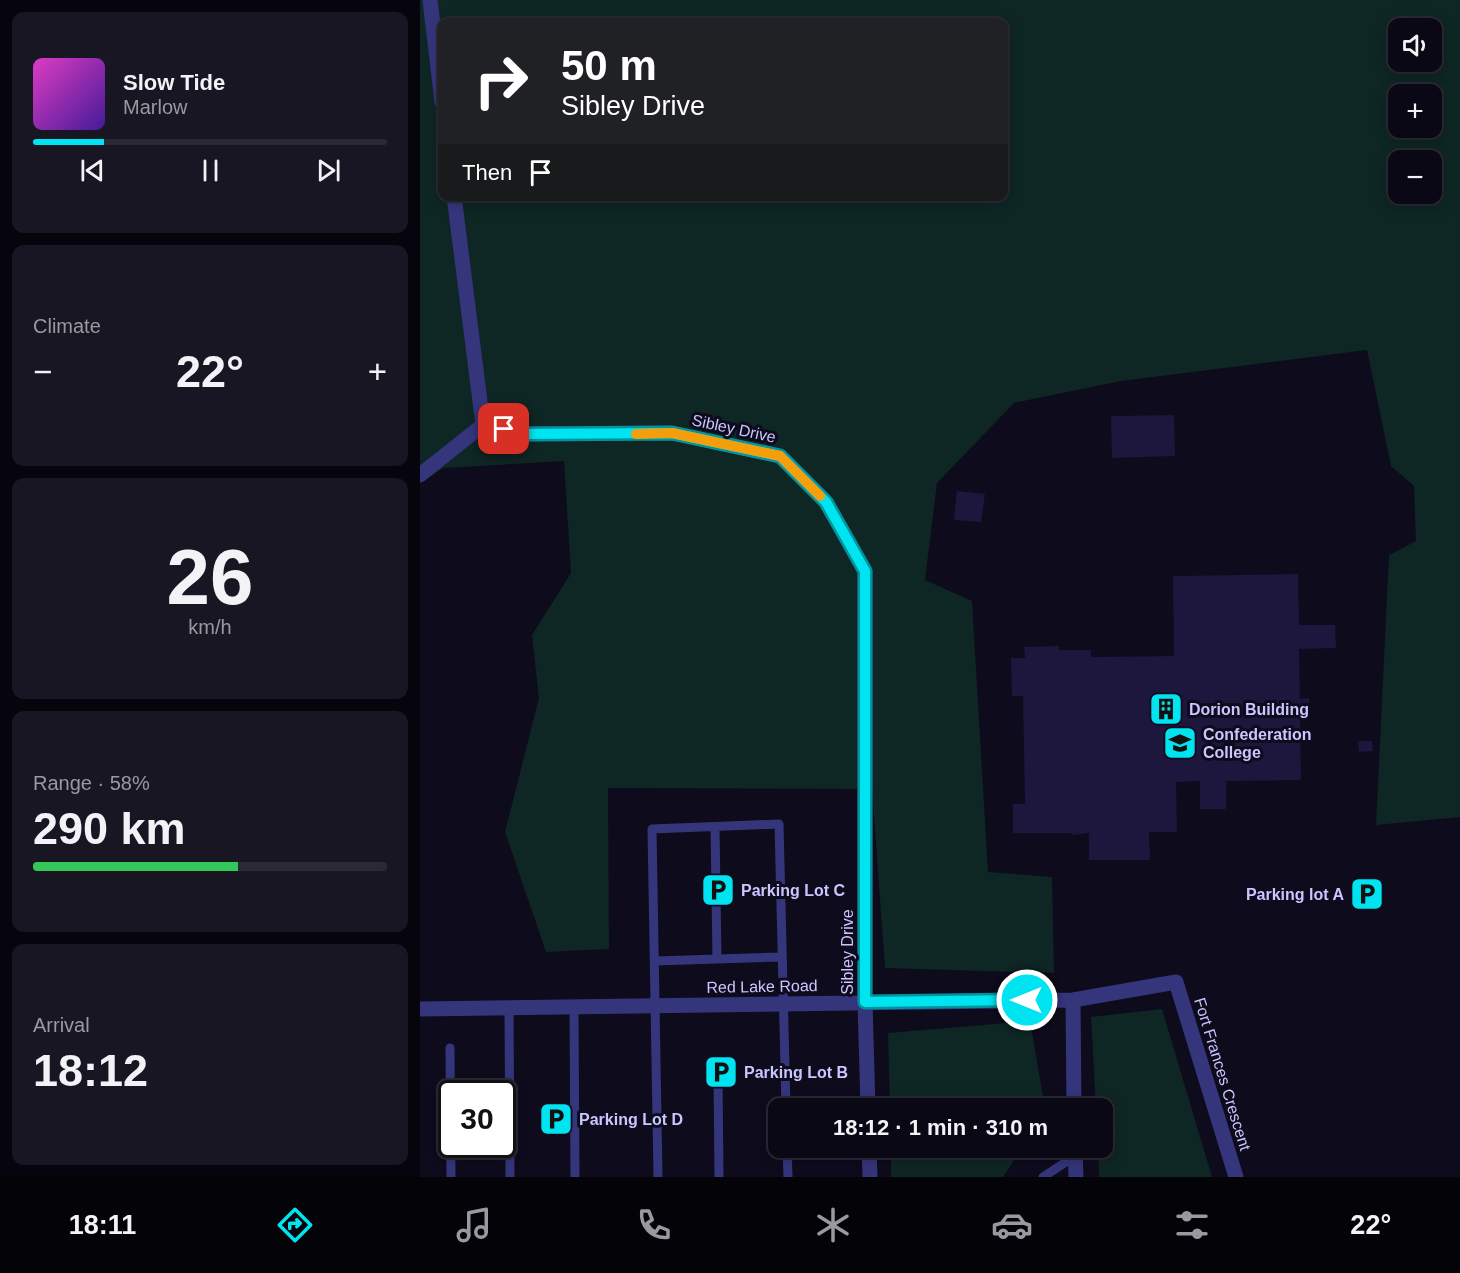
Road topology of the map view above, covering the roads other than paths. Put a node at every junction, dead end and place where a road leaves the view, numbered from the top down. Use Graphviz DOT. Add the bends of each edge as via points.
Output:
graph roads {
  1 [pos="430,0"];
  2 [pos="438,68"];
  3 [pos="455,201"];
  4 [pos="483,425"];
  5 [pos="420,476"];
  6 [pos="715,826"];
  7 [pos="781,957"];
  8 [pos="717,959"];
  9 [pos="656,961"];
  10 [pos="1176,982"];
  11 [pos="1073,1000"];
  12 [pos="865,1002"];
  13 [pos="782,1003"];
  14 [pos="656,1006"];
  15 [pos="574,1007"];
  16 [pos="420,1008"];
  17 [pos="509,1009"];
  18 [pos="450,1048"];
  19 [pos="718,1074"];
  20 [pos="786,1098"];
  21 [pos="868,1098"];
  22 [pos="1074,1098"];
  23 [pos="787,1158"];
  24 [pos="869,1158"];
  25 [pos="1067,1158"];
  26 [pos="1075,1158"];
  27 [pos="451,1177"];
  28 [pos="510,1177"];
  29 [pos="575,1177"];
  30 [pos="658,1177"];
  31 [pos="719,1177"];
  32 [pos="788,1177"];
  33 [pos="870,1177"];
  34 [pos="1043,1177"];
  35 [pos="1076,1177"];
  36 [pos="1236,1177"];
  1 -- 2 [label="street"];
  3 -- 4 [label="street"];
  4 -- 5 [label="street"];
  4 -- 12 [label="street, Sibley Drive" via="525,434 672,433 780,456 826,502 865,571"];
  6 -- 7 [label="lane" via="779,824"];
  6 -- 8 [label="lane"];
  6 -- 9 [label="lane" via="652,829"];
  7 -- 8 [label="lane"];
  7 -- 13 [label="lane"];
  8 -- 9 [label="lane"];
  9 -- 14 [label="lane"];
  10 -- 11 [label="street, Red Lake Road"];
  10 -- 36 [label="street, Fort Frances Crescent"];
  11 -- 12 [label="street, Red Lake Road"];
  11 -- 22 [label="street"];
  12 -- 13 [label="street, Red Lake Road"];
  12 -- 21 [label="street, Sibley Drive"];
  13 -- 14 [label="street, Red Lake Road"];
  13 -- 20 [label="lane"];
  14 -- 15 [label="street, Red Lake Road"];
  14 -- 30 [label="lane"];
  15 -- 17 [label="street, Red Lake Road"];
  15 -- 29 [label="lane"];
  16 -- 17 [label="street, Red Lake Road"];
  17 -- 28 [label="lane"];
  18 -- 27 [label="lane"];
  19 -- 31 [label="lane"];
  23 -- 32 [label="lane"];
  24 -- 33 [label="street"];
  25 -- 34 [label="lane"];
  26 -- 35 [label="street"];
}
